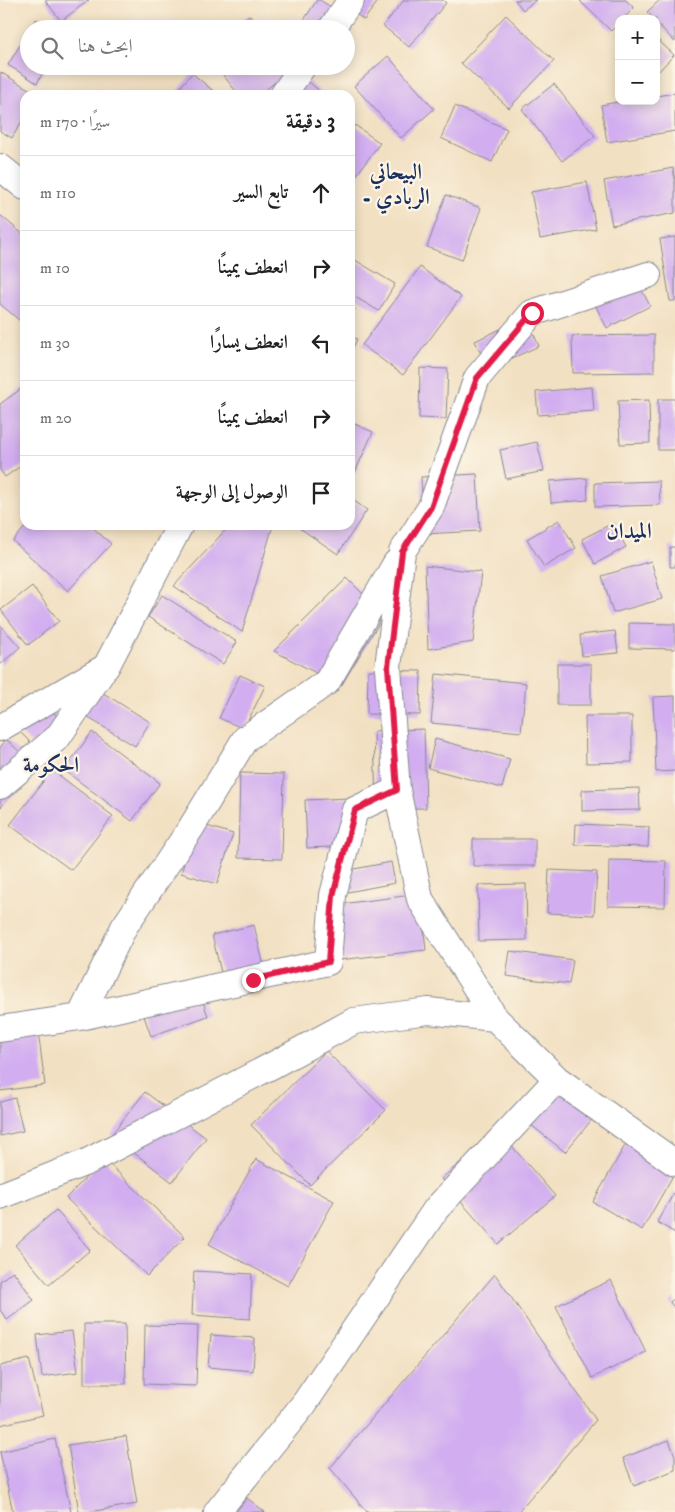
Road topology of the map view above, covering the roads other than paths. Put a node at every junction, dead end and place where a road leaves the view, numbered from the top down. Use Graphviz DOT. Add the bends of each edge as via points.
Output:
graph roads {
  1 [pos="351,0"];
  2 [pos="337,20"];
  3 [pos="297,75"];
  4 [pos="286,90"];
  5 [pos="0,166"];
  6 [pos="20,183"];
  7 [pos="648,275"];
  8 [pos="177,530"];
  9 [pos="402,552"];
  10 [pos="106,667"];
  11 [pos="0,728"];
  12 [pos="0,786"];
  13 [pos="397,790"];
  14 [pos="80,1017"];
  15 [pos="496,1018"];
  16 [pos="0,1029"];
  17 [pos="556,1079"];
  18 [pos="675,1163"];
  19 [pos="0,1196"];
  20 [pos="217,1512"];
  1 -- 2 [label="street"];
  3 -- 4 [label="street"];
  5 -- 6 [label="street"];
  7 -- 9 [label="street" via="532,313 477,378 431,507"];
  8 -- 10 [label="street"];
  9 -- 13 [label="street" via="388,667"];
  9 -- 14 [label="street" via="327,682 245,739 191,828 124,927"];
  10 -- 11 [label="street"];
  10 -- 12 [label="street" via="58,737"];
  13 -- 14 [label="street" via="355,810 333,896 328,962"];
  13 -- 15 [label="street" via="420,898"];
  14 -- 16 [label="street"];
  15 -- 17 [label="street"];
  15 -- 19 [label="street" via="428,1011 354,1020 87,1162"];
  17 -- 18 [label="street"];
  17 -- 20 [label="street" via="436,1209 304,1404"];
}
